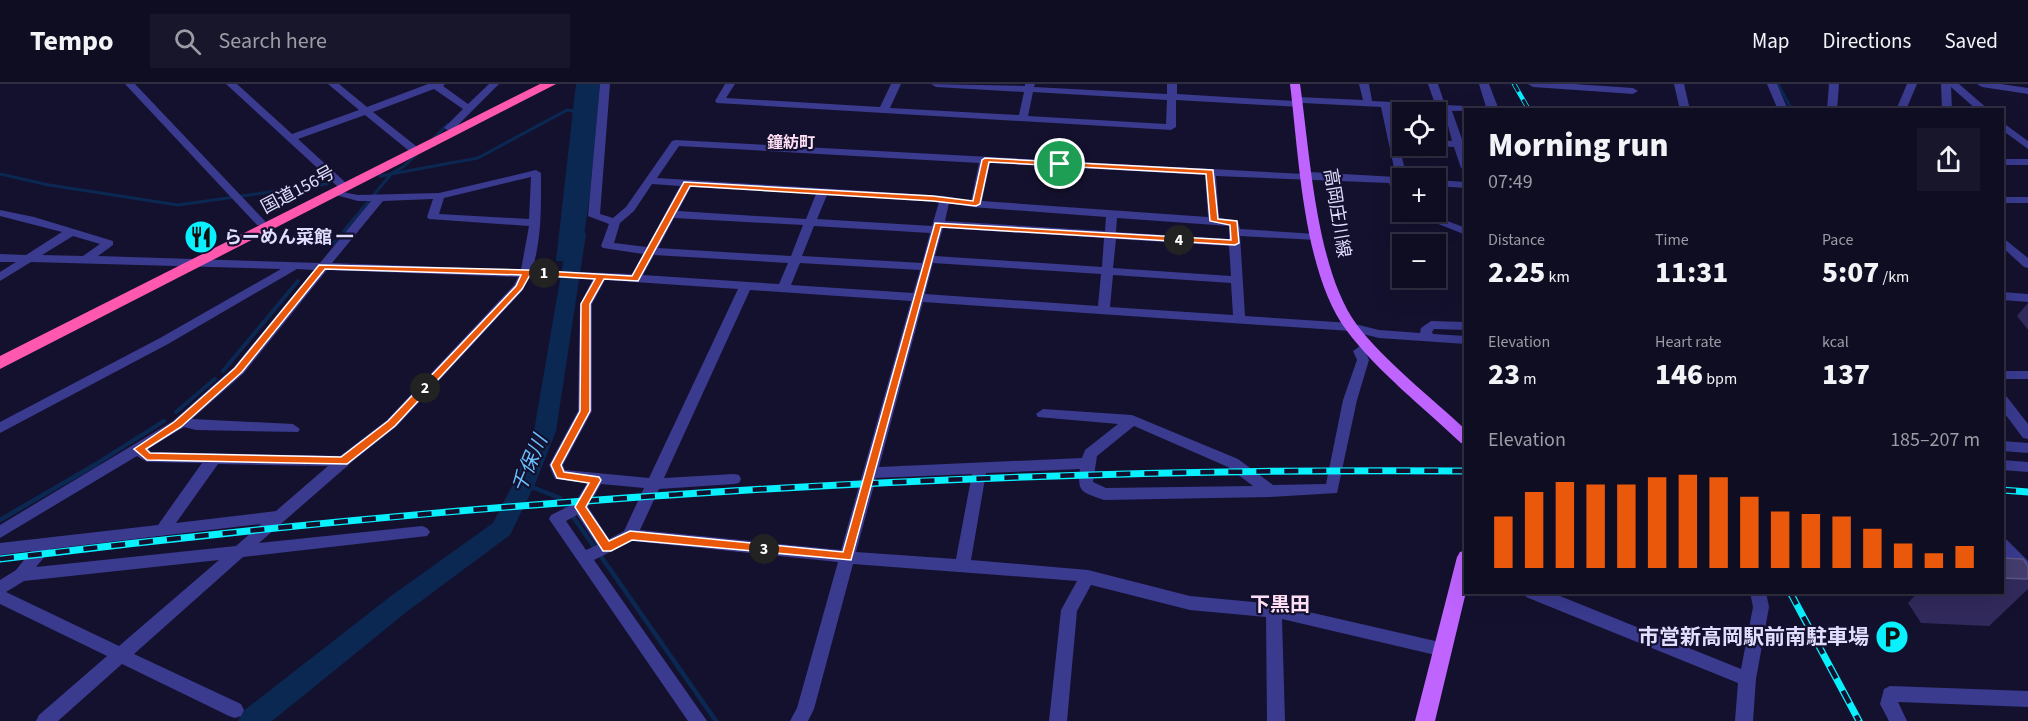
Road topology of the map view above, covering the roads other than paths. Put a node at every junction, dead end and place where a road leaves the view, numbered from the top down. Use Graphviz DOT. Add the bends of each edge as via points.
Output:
graph roads {
  1 [pos="130,84"];
  2 [pos="231,84"];
  3 [pos="333,84"];
  4 [pos="436,84"];
  5 [pos="494,84"];
  6 [pos="540,84"];
  7 [pos="550,84"];
  8 [pos="605,84"];
  9 [pos="730,84"];
  10 [pos="896,84"];
  11 [pos="936,84"];
  12 [pos="1172,84"];
  13 [pos="1295,84"];
  14 [pos="1364,84"];
  15 [pos="1433,84"];
  16 [pos="1484,84"];
  17 [pos="1533,84"];
  18 [pos="1629,84"];
  19 [pos="1679,84"];
  20 [pos="1772,84"];
  21 [pos="1834,84"];
  22 [pos="1912,84"];
  23 [pos="1946,84"];
  24 [pos="1953,84"];
  25 [pos="1982,84"];
  26 [pos="2018,84"];
  27 [pos="1030,87"];
  28 [pos="2028,91"];
  29 [pos="1172,97"];
  30 [pos="1298,102"];
  31 [pos="1442,102"];
  32 [pos="1368,103"];
  33 [pos="1392,105"];
  34 [pos="468,108"];
  35 [pos="1385,108"];
  36 [pos="1493,108"];
  37 [pos="1685,108"];
  38 [pos="1784,108"];
  39 [pos="1832,108"];
  40 [pos="1902,108"];
  41 [pos="1947,108"];
  42 [pos="1982,108"];
  43 [pos="1446,109"];
  44 [pos="1464,109"];
  45 [pos="884,110"];
  46 [pos="366,111"];
  47 [pos="1446,111"];
  48 [pos="1023,118"];
  49 [pos="1392,127"];
  50 [pos="2004,127"];
  51 [pos="449,128"];
  52 [pos="291,138"];
  53 [pos="1446,144"];
  54 [pos="1462,145"];
  55 [pos="2028,146"];
  56 [pos="412,148"];
  57 [pos="985,160"];
  58 [pos="2004,162"];
  59 [pos="2028,162"];
  60 [pos="1210,172"];
  61 [pos="1309,176"];
  62 [pos="648,181"];
  63 [pos="1392,181"];
  64 [pos="687,184"];
  65 [pos="1446,184"];
  66 [pos="1464,185"];
  67 [pos="338,188"];
  68 [pos="823,191"];
  69 [pos="439,196"];
  70 [pos="379,198"];
  71 [pos="945,200"];
  72 [pos="2004,200"];
  73 [pos="2028,200"];
  74 [pos="976,204"];
  75 [pos="0,213"];
  76 [pos="670,214"];
  77 [pos="1112,214"];
  78 [pos="1214,221"];
  79 [pos="615,222"];
  80 [pos="1440,222"];
  81 [pos="534,223"];
  82 [pos="809,223"];
  83 [pos="261,224"];
  84 [pos="937,227"];
  85 [pos="72,231"];
  86 [pos="1464,231"];
  87 [pos="1110,236"];
  88 [pos="1316,237"];
  89 [pos="1234,238"];
  90 [pos="2005,245"];
  91 [pos="2028,248"];
  92 [pos="650,251"];
  93 [pos="0,258"];
  94 [pos="29,259"];
  95 [pos="795,259"];
  96 [pos="85,260"];
  97 [pos="189,263"];
  98 [pos="927,263"];
  99 [pos="2028,264"];
  100 [pos="294,266"];
  101 [pos="322,267"];
  102 [pos="1107,271"];
  103 [pos="527,273"];
  104 [pos="595,276"];
  105 [pos="0,277"];
  106 [pos="635,279"];
  107 [pos="1237,280"];
  108 [pos="745,287"];
  109 [pos="783,290"];
  110 [pos="2004,296"];
  111 [pos="918,298"];
  112 [pos="2028,298"];
  113 [pos="1104,310"];
  114 [pos="1239,320"];
  115 [pos="1464,326"];
  116 [pos="1351,327"];
  117 [pos="1428,337"];
  118 [pos="1464,340"];
  119 [pos="1368,347"];
  120 [pos="0,354"];
  121 [pos="0,363"];
  122 [pos="2004,375"];
  123 [pos="2028,375"];
  124 [pos="2004,403"];
  125 [pos="1043,414"];
  126 [pos="1132,420"];
  127 [pos="182,421"];
  128 [pos="0,428"];
  129 [pos="293,429"];
  130 [pos="2028,434"];
  131 [pos="1464,437"];
  132 [pos="2004,446"];
  133 [pos="2028,448"];
  134 [pos="139,449"];
  135 [pos="214,458"];
  136 [pos="344,461"];
  137 [pos="1088,463"];
  138 [pos="2004,465"];
  139 [pos="2028,467"];
  140 [pos="980,469"];
  141 [pos="869,473"];
  142 [pos="734,479"];
  143 [pos="596,480"];
  144 [pos="654,484"];
  145 [pos="1270,491"];
  146 [pos="580,507"];
  147 [pos="282,516"];
  148 [pos="162,530"];
  149 [pos="0,532"];
  150 [pos="422,532"];
  151 [pos="630,535"];
  152 [pos="46,544"];
  153 [pos="2004,545"];
  154 [pos="2004,546"];
  155 [pos="607,548"];
  156 [pos="0,549"];
  157 [pos="243,550"];
  158 [pos="847,557"];
  159 [pos="584,558"];
  160 [pos="2028,561"];
  161 [pos="962,566"];
  162 [pos="1464,566"];
  163 [pos="2028,571"];
  164 [pos="21,576"];
  165 [pos="1088,576"];
  166 [pos="0,578"];
  167 [pos="0,588"];
  168 [pos="1537,594"];
  169 [pos="1758,594"];
  170 [pos="0,597"];
  171 [pos="1274,611"];
  172 [pos="1444,650"];
  173 [pos="120,655"];
  174 [pos="1747,680"];
  175 [pos="2028,699"];
  176 [pos="235,710"];
  177 [pos="45,721"];
  178 [pos="698,721"];
  179 [pos="799,721"];
  180 [pos="1058,721"];
  181 [pos="1276,721"];
  182 [pos="1425,721"];
  183 [pos="1744,721"];
  184 [pos="1898,721"];
  1 -- 83 [label="street"];
  2 -- 52 [label="street"];
  3 -- 46 [label="street"];
  4 -- 34 [label="street"];
  4 -- 46 [label="street"];
  5 -- 34 [label="street"];
  6 -- 51 [label="highway, 国道156号"];
  7 -- 67 [label="highway, 国道156号"];
  8 -- 79 [label="street" via="594,216"];
  9 -- 45 [label="street" via="720,101"];
  10 -- 45 [label="street"];
  11 -- 27 [label="street"];
  12 -- 29 [label="street"];
  13 -- 30 [label="main road, 高岡庄川線"];
  14 -- 32 [label="street"];
  15 -- 31 [label="street"];
  16 -- 36 [label="street"];
  17 -- 18 [label="street" via="1633,91"];
  19 -- 37 [label="street"];
  20 -- 38 [label="street"];
  21 -- 39 [label="street"];
  22 -- 40 [label="street"];
  23 -- 41 [label="street"];
  24 -- 42 [label="street"];
  25 -- 28 [label="street"];
  26 -- 28 [label="street"];
  27 -- 29 [label="street"];
  27 -- 48 [label="street"];
  29 -- 30 [label="street"];
  29 -- 48 [label="street" via="1171,127"];
  30 -- 32 [label="street"];
  30 -- 61 [label="main road, 高岡庄川線"];
  32 -- 33 [label="street"];
  34 -- 51 [label="street"];
  35 -- 49 [label="street"];
  43 -- 44 [label="street"];
  45 -- 48 [label="street"];
  46 -- 52 [label="street"];
  46 -- 56 [label="street"];
  47 -- 54 [label="street"];
  50 -- 55 [label="street"];
  51 -- 56 [label="highway, 国道156号"];
  52 -- 67 [label="street"];
  53 -- 54 [label="street"];
  56 -- 67 [label="highway, 国道156号"];
  57 -- 60 [label="street"];
  57 -- 62 [label="street" via="675,142"];
  57 -- 74 [label="street"];
  58 -- 59 [label="street"];
  60 -- 61 [label="street"];
  60 -- 78 [label="street"];
  61 -- 63 [label="street"];
  61 -- 88 [label="main road, 高岡庄川線"];
  62 -- 64 [label="street"];
  62 -- 79 [label="street" via="630,209"];
  64 -- 68 [label="street"];
  64 -- 76 [label="street"];
  65 -- 66 [label="street"];
  67 -- 70 [label="street" via="358,198"];
  67 -- 83 [label="highway, 国道156号"];
  67 -- 97 [label="highway, 国道156号"];
  68 -- 71 [label="street"];
  68 -- 82 [label="street"];
  69 -- 70 [label="street"];
  69 -- 81 [label="street" via="433,217"];
  69 -- 81 [label="street" via="536,173"];
  70 -- 101 [label="street"];
  71 -- 74 [label="street"];
  71 -- 84 [label="street"];
  72 -- 73 [label="street"];
  74 -- 77 [label="street"];
  75 -- 85 [label="street"];
  76 -- 82 [label="street"];
  76 -- 92 [label="street"];
  77 -- 78 [label="street"];
  77 -- 87 [label="street"];
  78 -- 89 [label="street" via="1234,223"];
  79 -- 92 [label="street" via="607,246"];
  80 -- 86 [label="street"];
  81 -- 103 [label="street"];
  82 -- 84 [label="street"];
  82 -- 95 [label="street"];
  83 -- 97 [label="highway, 国道156号"];
  84 -- 87 [label="street"];
  84 -- 98 [label="street"];
  85 -- 94 [label="street"];
  85 -- 96 [label="street" via="109,243"];
  87 -- 89 [label="street"];
  87 -- 102 [label="street"];
  88 -- 89 [label="street"];
  88 -- 116 [label="main road, 高岡庄川線" via="1331,292"];
  89 -- 107 [label="street"];
  90 -- 91 [label="street"];
  90 -- 99 [label="street"];
  92 -- 95 [label="street"];
  92 -- 106 [label="street"];
  93 -- 94 [label="street"];
  94 -- 96 [label="street"];
  94 -- 105 [label="street"];
  95 -- 98 [label="street"];
  95 -- 109 [label="street"];
  96 -- 97 [label="street"];
  97 -- 100 [label="street"];
  97 -- 120 [label="highway, 国道156号"];
  97 -- 121 [label="highway, 国道156号"];
  98 -- 102 [label="street"];
  98 -- 111 [label="street"];
  100 -- 101 [label="street"];
  100 -- 128 [label="street"];
  101 -- 103 [label="street"];
  101 -- 127 [label="street" via="239,370"];
  102 -- 107 [label="street"];
  102 -- 113 [label="street"];
  103 -- 104 [label="street"];
  103 -- 136 [label="street" via="519,287 392,423"];
  104 -- 106 [label="street"];
  104 -- 143 [label="street" via="586,304 585,411 556,465 561,475"];
  106 -- 108 [label="street"];
  107 -- 114 [label="street"];
  108 -- 109 [label="street"];
  108 -- 144 [label="street"];
  109 -- 111 [label="street"];
  110 -- 112 [label="street"];
  111 -- 113 [label="street"];
  111 -- 141 [label="street"];
  113 -- 114 [label="street"];
  114 -- 116 [label="street"];
  115 -- 117 [label="street" via="1431,325 1425,330"];
  116 -- 117 [label="street" via="1379,334"];
  116 -- 119 [label="main road, 高岡庄川線"];
  117 -- 118 [label="street"];
  119 -- 131 [label="main road, 高岡庄川線"];
  119 -- 145 [label="street" via="1360,350 1363,360 1350,400 1332,489"];
  122 -- 123 [label="street"];
  124 -- 130 [label="street"];
  125 -- 126 [label="street"];
  126 -- 137 [label="street" via="1090,454"];
  126 -- 145 [label="street" via="1233,463"];
  127 -- 129 [label="street"];
  127 -- 134 [label="street"];
  132 -- 133 [label="street"];
  134 -- 135 [label="street" via="147,457"];
  134 -- 149 [label="street"];
  135 -- 136 [label="street"];
  135 -- 148 [label="street"];
  136 -- 147 [label="street"];
  137 -- 140 [label="street"];
  137 -- 145 [label="street" via="1085,485 1104,494"];
  138 -- 139 [label="street"];
  140 -- 141 [label="street"];
  140 -- 161 [label="street"];
  141 -- 158 [label="street"];
  142 -- 144 [label="street"];
  143 -- 144 [label="street"];
  143 -- 146 [label="street"];
  144 -- 151 [label="street"];
  146 -- 155 [label="street"];
  146 -- 159 [label="street" via="556,519"];
  147 -- 148 [label="street"];
  147 -- 157 [label="street"];
  148 -- 152 [label="street"];
  150 -- 157 [label="street"];
  151 -- 155 [label="street"];
  151 -- 158 [label="street"];
  152 -- 156 [label="street"];
  152 -- 164 [label="street"];
  153 -- 160 [label="street"];
  154 -- 163 [label="street"];
  155 -- 159 [label="street"];
  157 -- 164 [label="street"];
  157 -- 173 [label="street"];
  158 -- 161 [label="street"];
  158 -- 179 [label="street"];
  159 -- 178 [label="street"];
  161 -- 165 [label="street"];
  162 -- 172 [label="main road"];
  164 -- 166 [label="street"];
  164 -- 167 [label="street"];
  165 -- 171 [label="street" via="1190,603"];
  165 -- 180 [label="street" via="1069,610"];
  168 -- 174 [label="street"];
  169 -- 174 [label="street" via="1761,607"];
  170 -- 173 [label="street"];
  171 -- 172 [label="street"];
  171 -- 181 [label="street"];
  172 -- 182 [label="main road"];
  173 -- 176 [label="street"];
  173 -- 177 [label="street"];
  174 -- 183 [label="street"];
  175 -- 184 [label="street" via="1890,694 1889,704"];
}
